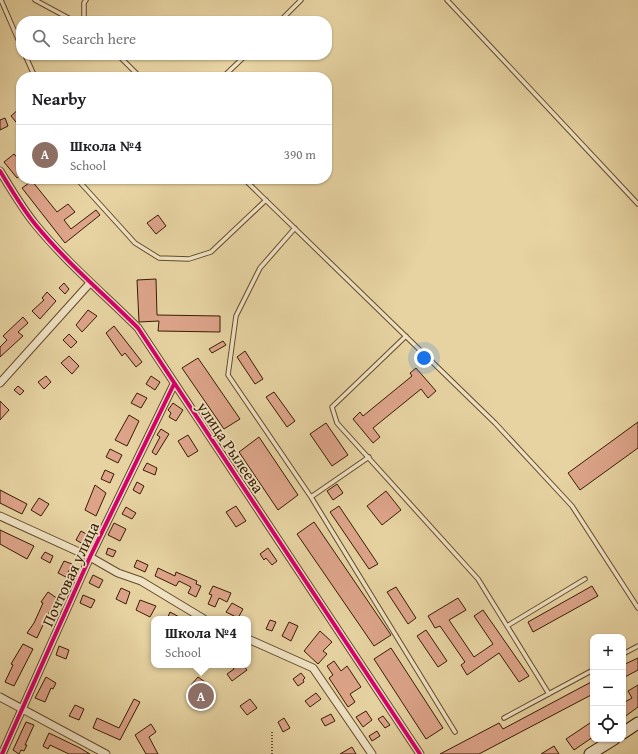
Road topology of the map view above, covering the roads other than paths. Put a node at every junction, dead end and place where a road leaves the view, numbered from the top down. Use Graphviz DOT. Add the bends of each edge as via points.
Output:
graph roads {
  1 [pos="1,0"];
  2 [pos="35,0"];
  3 [pos="86,0"];
  4 [pos="302,0"];
  5 [pos="447,0"];
  6 [pos="65,16"];
  7 [pos="84,16"];
  8 [pos="285,16"];
  9 [pos="16,34"];
  10 [pos="27,60"];
  11 [pos="123,60"];
  12 [pos="241,60"];
  13 [pos="33,72"];
  14 [pos="135,72"];
  15 [pos="228,72"];
  16 [pos="0,171"];
  17 [pos="82,184"];
  18 [pos="249,184"];
  19 [pos="266,200"];
  20 [pos="638,204"];
  21 [pos="295,228"];
  22 [pos="90,283"];
  23 [pos="406,336"];
  24 [pos="0,383"];
  25 [pos="174,384"];
  26 [pos="368,457"];
  27 [pos="311,497"];
  28 [pos="0,516"];
  29 [pos="90,557"];
  30 [pos="585,580"];
  31 [pos="638,608"];
  32 [pos="199,616"];
  33 [pos="507,626"];
  34 [pos="251,640"];
  35 [pos="638,646"];
  36 [pos="626,652"];
  37 [pos="590,672"];
  38 [pos="549,694"];
  39 [pos="0,697"];
  40 [pos="22,708"];
  41 [pos="504,718"];
  42 [pos="638,723"];
  43 [pos="626,731"];
  44 [pos="455,732"];
  45 [pos="609,742"];
  46 [pos="2,754"];
  47 [pos="106,754"];
  48 [pos="372,754"];
  49 [pos="420,754"];
  50 [pos="590,754"];
  1 -- 9 [label="lane"];
  2 -- 6 [label="lane"];
  3 -- 7 [label="lane"];
  4 -- 8 [label="lane"];
  5 -- 20 [label="lane"];
  10 -- 13 [label="lane"];
  11 -- 14 [label="lane"];
  12 -- 15 [label="lane"];
  16 -- 22 [label="street, улица Рылеева" via="35,224"];
  17 -- 19 [label="lane" via="135,243 159,258 189,260 211,252"];
  18 -- 19 [label="lane"];
  19 -- 21 [label="lane"];
  21 -- 23 [label="lane"];
  21 -- 27 [label="lane" via="260,268 236,316 228,375"];
  22 -- 24 [label="street"];
  22 -- 25 [label="street, улица Рылеева" via="138,328"];
  23 -- 26 [label="lane" via="332,407 337,423"];
  23 -- 31 [label="lane" via="495,423 572,506"];
  25 -- 29 [label="street, Почтовая улица"];
  25 -- 49 [label="street, улица Рылеева"];
  26 -- 27 [label="lane"];
  26 -- 33 [label="lane" via="478,579"];
  27 -- 44 [label="lane"];
  28 -- 29 [label="street"];
  29 -- 32 [label="street" via="118,573 160,591"];
  29 -- 40 [label="street, Почтовая улица"];
  30 -- 33 [label="lane"];
  33 -- 38 [label="lane"];
  34 -- 48 [label="street" via="313,668"];
  35 -- 36 [label="lane"];
  37 -- 38 [label="lane"];
  38 -- 41 [label="lane"];
  39 -- 40 [label="street"];
  40 -- 46 [label="street, Почтовая улица"];
  40 -- 47 [label="street"];
  42 -- 43 [label="main road"];
  45 -- 50 [label="main road"];
}
